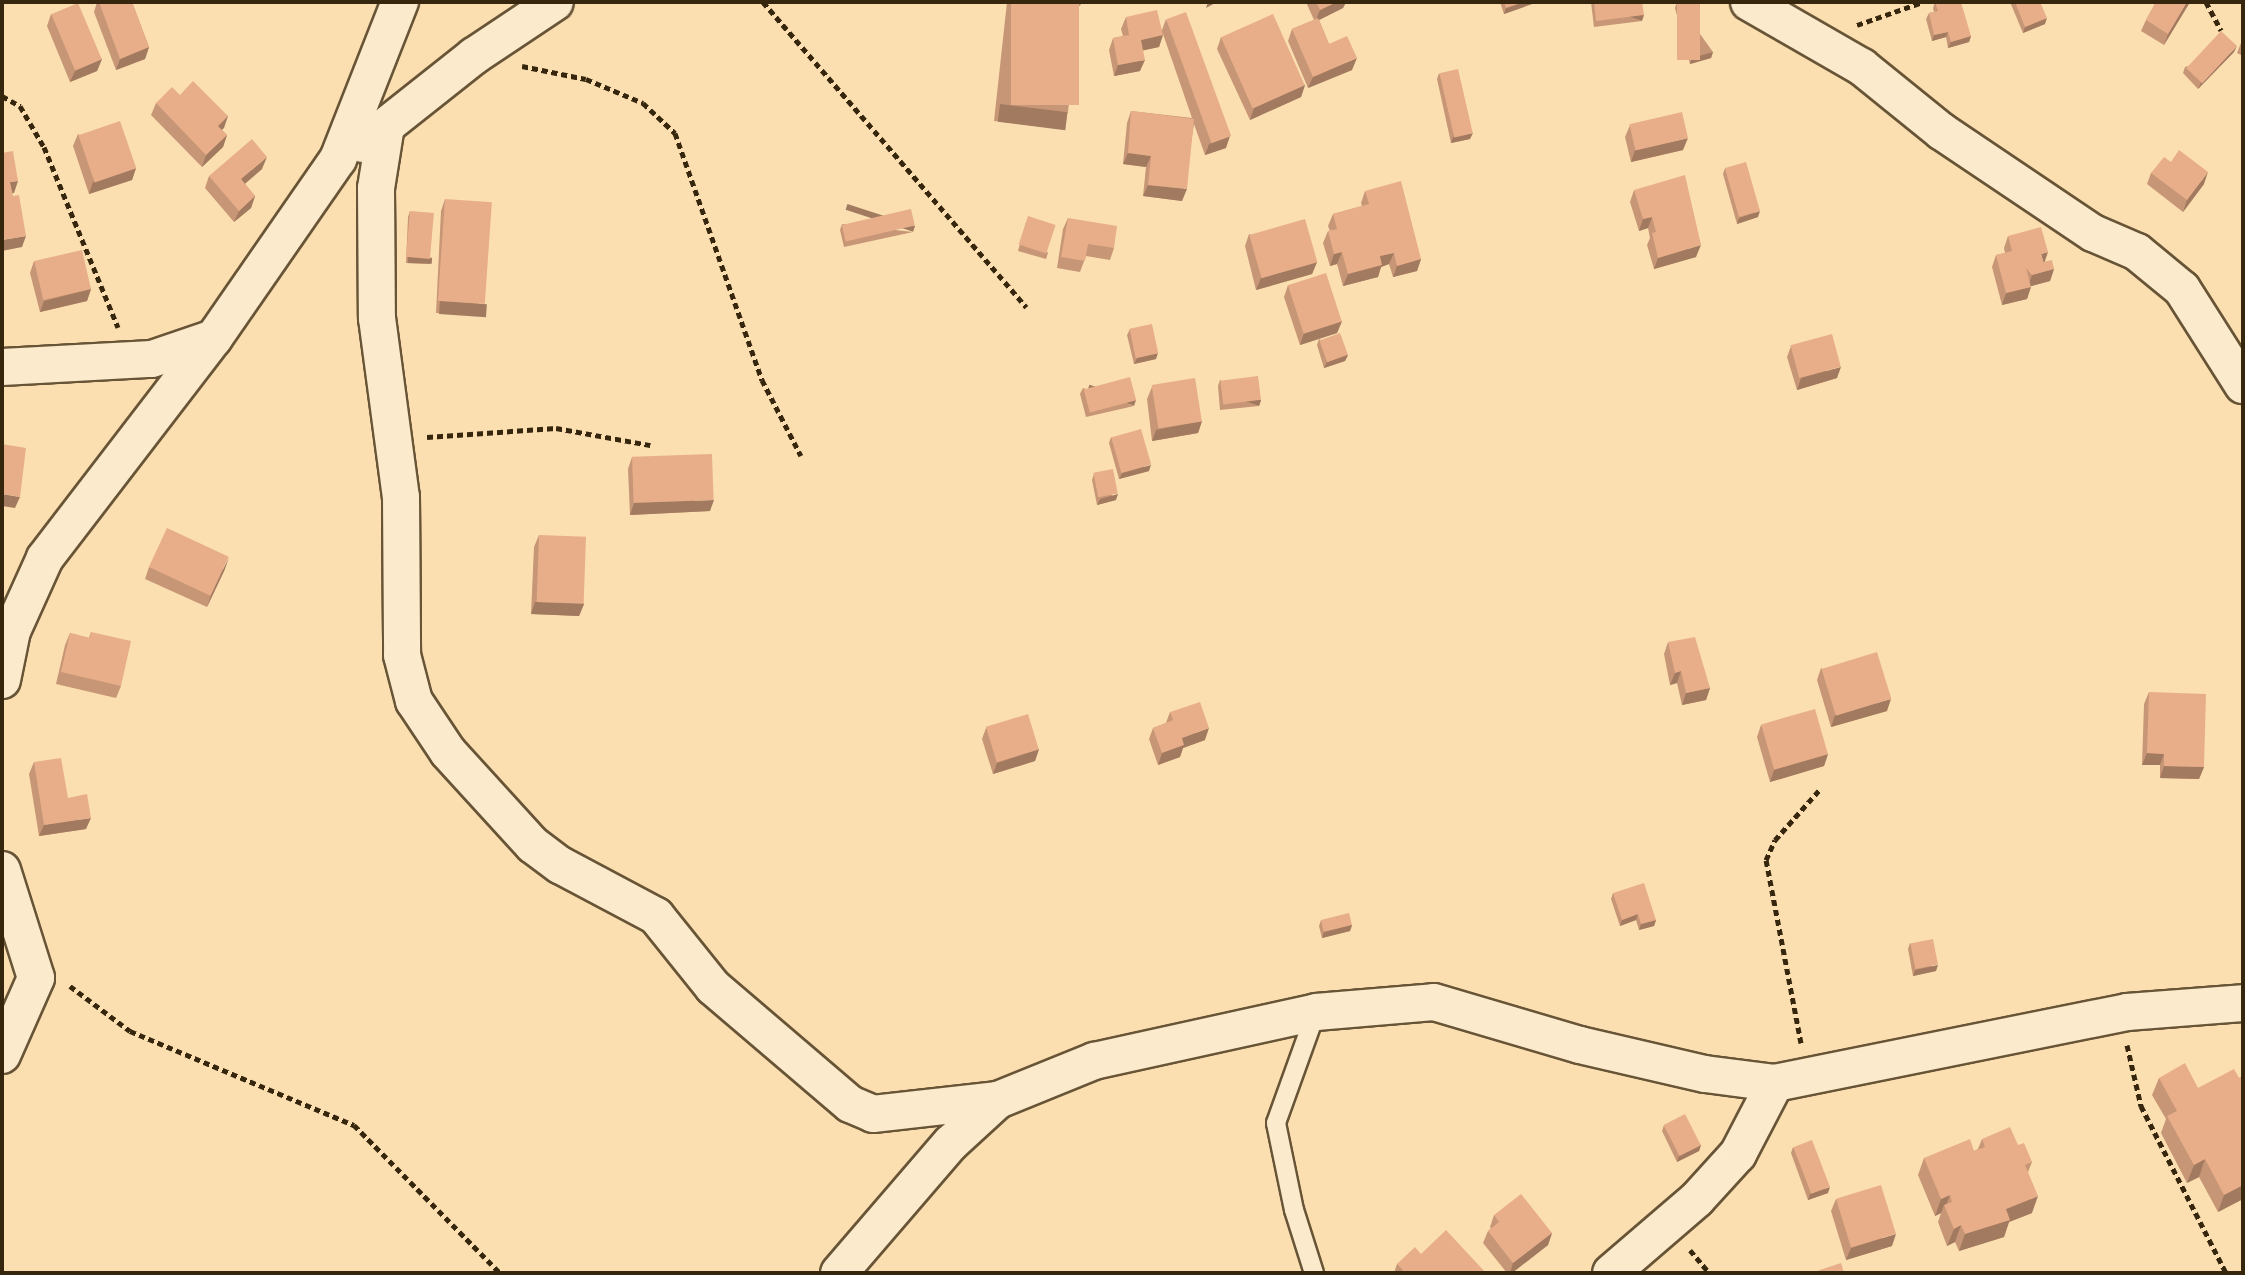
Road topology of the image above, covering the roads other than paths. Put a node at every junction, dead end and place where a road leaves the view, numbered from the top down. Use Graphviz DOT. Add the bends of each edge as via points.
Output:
graph roads {
  1 [pos="400,2"];
  2 [pos="555,2"];
  3 [pos="1749,2"];
  4 [pos="385,132"];
  5 [pos="338,159"];
  6 [pos="214,338"];
  7 [pos="2,367"];
  8 [pos="2243,385"];
  9 [pos="2,680"];
  10 [pos="2,870"];
  11 [pos="7,911"];
  12 [pos="2243,1003"];
  13 [pos="1316,1012"];
  14 [pos="2,1055"];
  15 [pos="1792,1079"];
  16 [pos="998,1100"];
  17 [pos="839,1273"];
  18 [pos="1314,1273"];
  19 [pos="1611,1273"];
  1 -- 5 [label="street"];
  2 -- 4 [label="street" via="474,56"];
  3 -- 8 [label="street" via="1862,67 1941,131 2093,233 2137,252 2182,289"];
  4 -- 5 [label="street"];
  4 -- 16 [label="street" via="374,245 377,318 401,497 399,597 406,680 448,752 560,865 656,916 713,987 794,1061 861,1111 917,1111"];
  5 -- 6 [label="street"];
  6 -- 7 [label="street" via="132,361"];
  6 -- 9 [label="street" via="45,558 12,631"];
  10 -- 11 [label="street"];
  11 -- 14 [label="street" via="30,952 35,987"];
  12 -- 15 [label="street" via="2127,1012"];
  13 -- 15 [label="street" via="1434,1002 1580,1045 1705,1074"];
  13 -- 16 [label="street" via="1094,1061"];
  13 -- 18 [label="lane" via="1276,1123"];
  15 -- 19 [label="street" via="1738,1154 1697,1199"];
  16 -- 17 [label="street" via="951,1143"];
}
